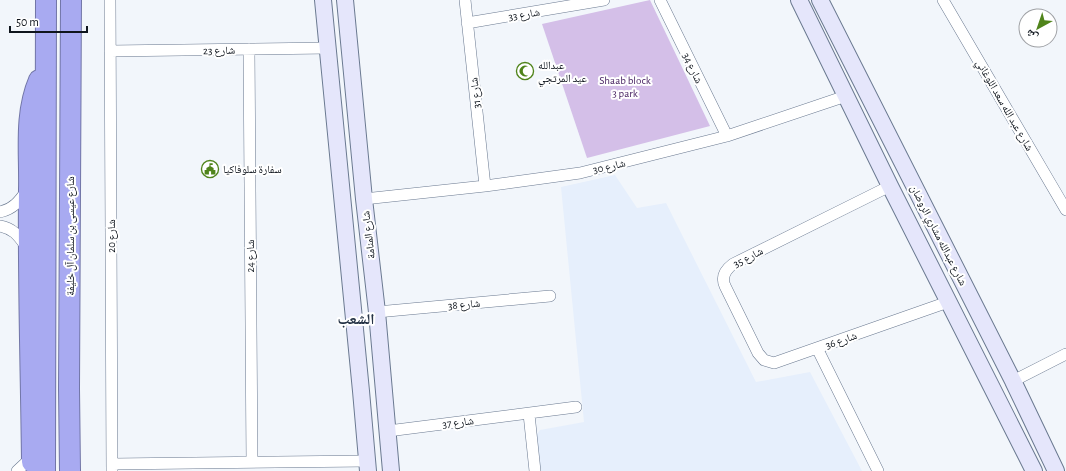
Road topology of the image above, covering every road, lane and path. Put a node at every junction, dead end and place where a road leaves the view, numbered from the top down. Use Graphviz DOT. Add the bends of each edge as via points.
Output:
graph roads {
  1 [pos="46,0"];
  2 [pos="71,0"];
  3 [pos="110,0"];
  4 [pos="323,0"];
  5 [pos="345,0"];
  6 [pos="465,0"];
  7 [pos="604,0"];
  8 [pos="660,0"];
  9 [pos="799,0"];
  10 [pos="820,0"];
  11 [pos="943,0"];
  12 [pos="468,23"];
  13 [pos="328,48"];
  14 [pos="249,49"];
  15 [pos="110,51"];
  16 [pos="45,67"];
  17 [pos="846,96"];
  18 [pos="333,104"];
  19 [pos="355,104"];
  20 [pos="358,135"];
  21 [pos="727,136"];
  22 [pos="336,138"];
  23 [pos="29,186"];
  24 [pos="485,186"];
  25 [pos="890,186"];
  26 [pos="364,199"];
  27 [pos="1066,210"];
  28 [pos="0,212"];
  29 [pos="0,226"];
  30 [pos="28,250"];
  31 [pos="550,296"];
  32 [pos="948,302"];
  33 [pos="377,312"];
  34 [pos="818,348"];
  35 [pos="380,354"];
  36 [pos="1066,354"];
  37 [pos="358,355"];
  38 [pos="1013,382"];
  39 [pos="361,391"];
  40 [pos="384,392"];
  41 [pos="576,407"];
  42 [pos="529,414"];
  43 [pos="388,431"];
  44 [pos="1041,439"];
  45 [pos="1021,445"];
  46 [pos="252,462"];
  47 [pos="32,464"];
  48 [pos="368,466"];
  49 [pos="112,467"];
  50 [pos="72,468"];
  51 [pos="1055,468"];
  52 [pos="17,471"];
  53 [pos="45,471"];
  54 [pos="390,471"];
  55 [pos="535,471"];
  56 [pos="878,471"];
  57 [pos="1034,471"];
  1 -- 16 [label="highway"];
  2 -- 50 [label="highway, شارع عيسى بن سلمان آل خليفة" via="69,389"];
  3 -- 15 [label="street, شارع 20"];
  4 -- 13 [label="street, شارع المنامة"];
  5 -- 19 [label="street, شارع المنامة"];
  6 -- 12 [label="street, شارع 31"];
  7 -- 12 [label="street, شارع 33"];
  8 -- 21 [label="street, شارع 34"];
  9 -- 17 [label="street, شارع عبدالله مشاري الروضان"];
  10 -- 38 [label="street, شارع عبدالله مشاري الروضان"];
  11 -- 27 [label="street, شارع عبد الله سعد اللوغاني"];
  12 -- 24 [label="street, شارع 31"];
  13 -- 14 [label="street, شارع 23"];
  13 -- 18 [label="street, شارع المنامة"];
  14 -- 15 [label="street, شارع 23"];
  14 -- 46 [label="street, شارع 24"];
  15 -- 49 [label="street, شارع 20"];
  16 -- 23 [label="highway" via="40,76 30,114"];
  16 -- 53 [label="highway"];
  17 -- 21 [label="street, شارع 30"];
  17 -- 25 [label="street, شارع عبدالله مشاري الروضان"];
  18 -- 19 [label="street" via="338,112 344,113 348,113"];
  18 -- 22 [label="street, شارع المنامة"];
  19 -- 20 [label="street, شارع المنامة"];
  20 -- 22 [label="street" via="346,130"];
  20 -- 26 [label="street, شارع المنامة"];
  21 -- 24 [label="street, شارع 30" via="580,173"];
  22 -- 37 [label="street, شارع المنامة"];
  23 -- 28 [label="street" via="14,206"];
  23 -- 30 [label="highway"];
  24 -- 26 [label="street, شارع 30"];
  25 -- 32 [label="street, شارع عبدالله مشاري الروضان"];
  25 -- 34 [label="street, شارع 35" via="733,264 724,273 725,286 762,358 774,363"];
  26 -- 33 [label="street, شارع المنامة"];
  29 -- 30 [label="street" via="14,232"];
  30 -- 47 [label="highway"];
  31 -- 33 [label="street, شارع 38"];
  32 -- 34 [label="street, شارع 36"];
  32 -- 45 [label="street, شارع عبدالله مشاري الروضان"];
  33 -- 35 [label="street, شارع المنامة"];
  34 -- 56 [label="street, شارع 36"];
  35 -- 37 [label="street" via="369,361"];
  35 -- 40 [label="street, شارع المنامة"];
  36 -- 38 [label="street"];
  37 -- 39 [label="street, شارع المنامة"];
  38 -- 44 [label="street, شارع عبدالله مشاري الروضان"];
  39 -- 40 [label="street" via="368,385 378,386"];
  39 -- 48 [label="street, شارع المنامة"];
  40 -- 43 [label="street, شارع المنامة"];
  41 -- 42 [label="street, شارع 37"];
  42 -- 43 [label="street, شارع 37"];
  42 -- 55 [label="street"];
  43 -- 54 [label="street, شارع المنامة"];
  44 -- 45 [label="street" via="1036,446 1029,448"];
  44 -- 51 [label="street, شارع عبدالله مشاري الروضان"];
  45 -- 57 [label="street, شارع عبدالله مشاري الروضان"];
  46 -- 48 [label="street"];
  46 -- 49 [label="street"];
  47 -- 52 [label="street"];
  51 -- 57 [label="street" via="1046,461 1038,463"];
}
